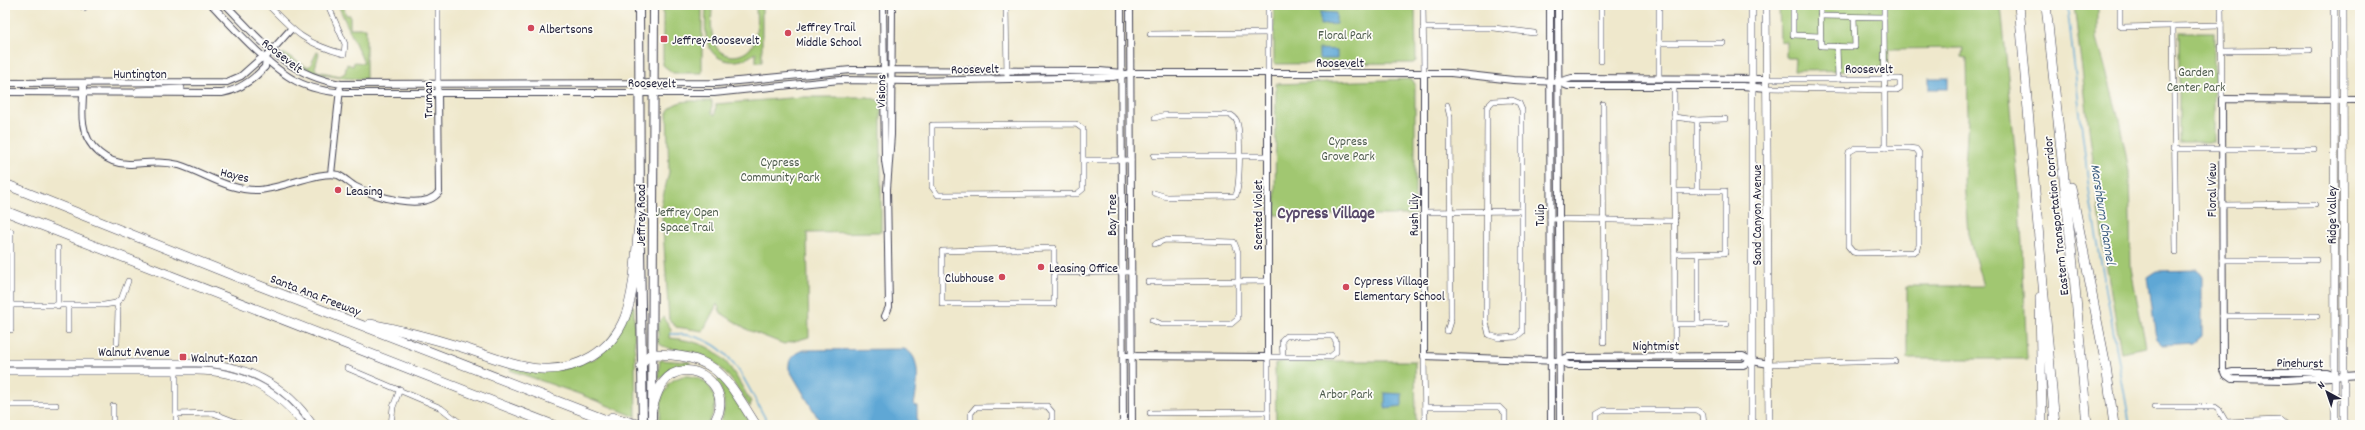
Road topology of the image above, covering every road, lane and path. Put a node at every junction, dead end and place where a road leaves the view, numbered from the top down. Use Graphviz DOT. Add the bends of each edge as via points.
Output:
graph roads {
  1 [pos="212,5"];
  2 [pos="226,5"];
  3 [pos="268,5"];
  4 [pos="328,5"];
  5 [pos="438,5"];
  6 [pos="639,5"];
  7 [pos="654,5"];
  8 [pos="883,5"];
  9 [pos="892,5"];
  10 [pos="1006,5"];
  11 [pos="1121,5"];
  12 [pos="1130,5"];
  13 [pos="1268,5"];
  14 [pos="1423,5"];
  15 [pos="1550,5"];
  16 [pos="1558,5"];
  17 [pos="1601,5"];
  18 [pos="1659,5"];
  19 [pos="1752,5"];
  20 [pos="1766,5"];
  21 [pos="1793,5"];
  22 [pos="1820,5"];
  23 [pos="1884,5"];
  24 [pos="2019,5"];
  25 [pos="2046,5"];
  26 [pos="2120,5"];
  27 [pos="2221,5"];
  28 [pos="2334,7"];
  29 [pos="2343,7"];
  30 [pos="1820,16"];
  31 [pos="1854,17"];
  32 [pos="1884,17"];
  33 [pos="2221,25"];
  34 [pos="2173,26"];
  35 [pos="1423,28"];
  36 [pos="291,29"];
  37 [pos="1268,33"];
  38 [pos="1534,33"];
  39 [pos="1150,34"];
  40 [pos="1820,36"];
  41 [pos="1659,43"];
  42 [pos="1723,43"];
  43 [pos="1837,46"];
  44 [pos="2310,50"];
  45 [pos="271,52"];
  46 [pos="2222,52"];
  47 [pos="266,57"];
  48 [pos="1601,61"];
  49 [pos="884,69"];
  50 [pos="1006,69"];
  51 [pos="891,70"];
  52 [pos="1122,73"];
  53 [pos="1130,73"];
  54 [pos="1268,73"];
  55 [pos="1424,73"];
  56 [pos="1007,78"];
  57 [pos="1659,78"];
  58 [pos="1752,78"];
  59 [pos="1768,79"];
  60 [pos="1838,79"];
  61 [pos="1884,79"];
  62 [pos="884,80"];
  63 [pos="891,80"];
  64 [pos="1550,82"];
  65 [pos="1558,82"];
  66 [pos="5,83"];
  67 [pos="83,83"];
  68 [pos="533,83"];
  69 [pos="640,83"];
  70 [pos="655,83"];
  71 [pos="341,84"];
  72 [pos="438,84"];
  73 [pos="1674,86"];
  74 [pos="1752,86"];
  75 [pos="1768,88"];
  76 [pos="182,89"];
  77 [pos="1884,91"];
  78 [pos="5,92"];
  79 [pos="340,92"];
  80 [pos="438,92"];
  81 [pos="640,92"];
  82 [pos="655,92"];
  83 [pos="84,93"];
  84 [pos="533,93"];
  85 [pos="2222,99"];
  86 [pos="2334,99"];
  87 [pos="2342,100"];
  88 [pos="2360,100"];
  89 [pos="1604,104"];
  90 [pos="1447,105"];
  91 [pos="1674,117"];
  92 [pos="1155,118"];
  93 [pos="1726,119"];
  94 [pos="1697,120"];
  95 [pos="2059,124"];
  96 [pos="1884,148"];
  97 [pos="2173,149"];
  98 [pos="2222,149"];
  99 [pos="2314,149"];
  100 [pos="1154,156"];
  101 [pos="1239,156"];
  102 [pos="1268,156"];
  103 [pos="1083,160"];
  104 [pos="1122,160"];
  105 [pos="1131,160"];
  106 [pos="331,174"];
  107 [pos="888,177"];
  108 [pos="5,184"];
  109 [pos="1697,191"];
  110 [pos="1675,192"];
  111 [pos="1154,193"];
  112 [pos="2315,204"];
  113 [pos="2222,205"];
  114 [pos="5,211"];
  115 [pos="1424,212"];
  116 [pos="1451,212"];
  117 [pos="1486,212"];
  118 [pos="1521,212"];
  119 [pos="640,215"];
  120 [pos="1550,219"];
  121 [pos="1559,220"];
  122 [pos="1604,221"];
  123 [pos="1675,222"];
  124 [pos="5,229"];
  125 [pos="1155,244"];
  126 [pos="58,248"];
  127 [pos="2176,252"];
  128 [pos="1675,254"];
  129 [pos="1698,254"];
  130 [pos="2222,260"];
  131 [pos="2316,260"];
  132 [pos="1122,272"];
  133 [pos="1132,272"];
  134 [pos="1054,273"];
  135 [pos="2042,274"];
  136 [pos="1239,281"];
  137 [pos="1268,281"];
  138 [pos="128,282"];
  139 [pos="1148,282"];
  140 [pos="116,303"];
  141 [pos="5,305"];
  142 [pos="11,306"];
  143 [pos="58,306"];
  144 [pos="68,306"];
  145 [pos="885,316"];
  146 [pos="2222,316"];
  147 [pos="2317,316"];
  148 [pos="1152,320"];
  149 [pos="351,321"];
  150 [pos="1675,324"];
  151 [pos="1698,324"];
  152 [pos="1727,324"];
  153 [pos="11,330"];
  154 [pos="68,330"];
  155 [pos="1447,331"];
  156 [pos="1604,342"];
  157 [pos="117,343"];
  158 [pos="651,354"];
  159 [pos="1123,356"];
  160 [pos="1132,356"];
  161 [pos="1424,356"];
  162 [pos="1675,356"];
  163 [pos="1268,357"];
  164 [pos="1283,357"];
  165 [pos="1895,360"];
  166 [pos="1550,361"];
  167 [pos="1559,361"];
  168 [pos="1752,361"];
  169 [pos="5,363"];
  170 [pos="176,363"];
  171 [pos="1768,364"];
  172 [pos="641,366"];
  173 [pos="347,368"];
  174 [pos="5,371"];
  175 [pos="176,371"];
  176 [pos="2225,374"];
  177 [pos="2335,375"];
  178 [pos="2344,375"];
  179 [pos="2360,375"];
  180 [pos="400,389"];
  181 [pos="564,403"];
  182 [pos="5,405"];
  183 [pos="56,405"];
  184 [pos="113,406"];
  185 [pos="1424,407"];
  186 [pos="2154,407"];
  187 [pos="652,412"];
  188 [pos="1268,412"];
  189 [pos="1150,413"];
  190 [pos="176,414"];
  191 [pos="2225,424"];
  192 [pos="113,425"];
  193 [pos="176,425"];
  194 [pos="244,425"];
  195 [pos="303,425"];
  196 [pos="312,425"];
  197 [pos="391,425"];
  198 [pos="463,425"];
  199 [pos="553,425"];
  200 [pos="619,425"];
  201 [pos="640,425"];
  202 [pos="643,425"];
  203 [pos="652,425"];
  204 [pos="712,425"];
  205 [pos="756,425"];
  206 [pos="971,425"];
  207 [pos="1052,425"];
  208 [pos="1123,425"];
  209 [pos="1132,425"];
  210 [pos="1268,425"];
  211 [pos="1425,425"];
  212 [pos="1505,425"];
  213 [pos="1551,425"];
  214 [pos="1560,425"];
  215 [pos="1597,425"];
  216 [pos="1704,425"];
  217 [pos="1752,425"];
  218 [pos="1769,425"];
  219 [pos="2042,425"];
  220 [pos="2055,425"];
  221 [pos="2087,425"];
  222 [pos="2114,425"];
  223 [pos="2286,425"];
  224 [pos="2335,425"];
  225 [pos="2344,425"];
  1 -- 47 [label="street, Roosevelt"];
  2 -- 45 [label="street, Roosevelt"];
  3 -- 36 [label="street"];
  4 -- 36 [label="street" via="344,44 344,54 321,48"];
  5 -- 72 [label="street, Truman"];
  6 -- 69 [label="main road, Jeffrey Road"];
  7 -- 70 [label="main road, Jeffrey Road"];
  8 -- 49 [label="street, Visions"];
  9 -- 51 [label="street, Visions"];
  10 -- 50 [label="street"];
  11 -- 52 [label="street, Bay Tree"];
  12 -- 53 [label="street, Bay Tree"];
  13 -- 37 [label="street, Scented Violet"];
  14 -- 35 [label="street, Rush Lily"];
  15 -- 64 [label="street, Tulip"];
  16 -- 65 [label="street, Tulip"];
  17 -- 48 [label="street"];
  18 -- 41 [label="street"];
  19 -- 58 [label="main road, Sand Canyon Avenue"];
  20 -- 59 [label="main road, Sand Canyon Avenue"];
  21 -- 40 [label="street" via="1793,35"];
  22 -- 30 [label="street"];
  23 -- 32 [label="street"];
  24 -- 135 [label="highway, Eastern Transportation Corridor"];
  25 -- 95 [label="highway, Eastern Transportation Corridor"];
  26 -- 34 [label="street" via="2120,27"];
  27 -- 33 [label="street, Floral View"];
  28 -- 29 [label="street"];
  28 -- 86 [label="main road, Ridge Valley"];
  29 -- 87 [label="main road, Ridge Valley"];
  30 -- 31 [label="street"];
  30 -- 40 [label="street"];
  31 -- 32 [label="street"];
  31 -- 43 [label="street" via="1855,46"];
  32 -- 61 [label="street"];
  33 -- 34 [label="street"];
  33 -- 46 [label="street, Floral View"];
  34 -- 97 [label="street"];
  35 -- 38 [label="street" via="1494,28"];
  35 -- 55 [label="street, Rush Lily"];
  36 -- 45 [label="street, Huntington"];
  37 -- 39 [label="street"];
  37 -- 54 [label="street, Scented Violet"];
  40 -- 43 [label="street" via="1820,46"];
  41 -- 42 [label="street"];
  41 -- 57 [label="street"];
  43 -- 60 [label="street"];
  44 -- 46 [label="street"];
  45 -- 47 [label="street, Huntington"];
  45 -- 71 [label="street, Roosevelt" via="306,74"];
  46 -- 85 [label="street, Floral View"];
  47 -- 76 [label="street, Huntington" via="241,76 227,82"];
  47 -- 76 [label="street, Huntington" via="265,67 251,81 237,89 222,93"];
  47 -- 79 [label="street, Roosevelt" via="296,81 321,90"];
  49 -- 51 [label="street, Roosevelt"];
  49 -- 62 [label="street, Visions"];
  49 -- 70 [label="street, Roosevelt" via="816,72 732,82"];
  50 -- 51 [label="street, Roosevelt"];
  50 -- 52 [label="street, Roosevelt"];
  50 -- 56 [label="street"];
  51 -- 63 [label="street, Visions"];
  52 -- 53 [label="street, Roosevelt"];
  52 -- 56 [label="street, Roosevelt" via="1113,77"];
  52 -- 104 [label="street, Bay Tree"];
  53 -- 54 [label="street, Roosevelt"];
  53 -- 105 [label="street, Bay Tree"];
  54 -- 55 [label="street, Roosevelt"];
  54 -- 102 [label="street, Scented Violet"];
  55 -- 64 [label="street, Roosevelt"];
  55 -- 115 [label="street, Rush Lily"];
  56 -- 63 [label="street, Roosevelt"];
  57 -- 58 [label="street, Roosevelt"];
  57 -- 65 [label="street, Roosevelt" via="1572,78"];
  58 -- 59 [label="street, Roosevelt"];
  58 -- 74 [label="main road, Sand Canyon Avenue"];
  59 -- 60 [label="street, Roosevelt"];
  59 -- 75 [label="main road, Sand Canyon Avenue"];
  60 -- 61 [label="street, Roosevelt"];
  61 -- 77 [label="street"];
  61 -- 77 [label="street, Roosevelt" via="1900,79 1900,88"];
  62 -- 63 [label="street, Roosevelt"];
  62 -- 82 [label="street, Roosevelt" via="840,80 714,93"];
  62 -- 107 [label="street, Visions" via="885,161"];
  63 -- 107 [label="street, Visions" via="891,161"];
  64 -- 65 [label="street, Roosevelt"];
  64 -- 120 [label="street, Tulip"];
  65 -- 73 [label="street, Roosevelt" via="1568,86"];
  65 -- 121 [label="street, Tulip"];
  66 -- 67 [label="street, Huntington"];
  67 -- 76 [label="street, Huntington"];
  67 -- 83 [label="street, Hayes"];
  68 -- 69 [label="street, Roosevelt"];
  68 -- 72 [label="street, Roosevelt"];
  68 -- 84 [label="street"];
  69 -- 70 [label="street, Roosevelt"];
  69 -- 81 [label="main road, Jeffrey Road"];
  70 -- 82 [label="main road, Jeffrey Road"];
  71 -- 72 [label="street, Roosevelt"];
  71 -- 79 [label="street"];
  72 -- 80 [label="street, Truman"];
  73 -- 74 [label="street, Roosevelt"];
  73 -- 91 [label="street"];
  74 -- 75 [label="street, Roosevelt"];
  74 -- 168 [label="main road, Sand Canyon Avenue"];
  75 -- 77 [label="street, Roosevelt"];
  75 -- 171 [label="main road, Sand Canyon Avenue"];
  76 -- 83 [label="street, Huntington" via="135,93"];
  77 -- 96 [label="street"];
  78 -- 83 [label="street, Huntington"];
  79 -- 80 [label="street, Roosevelt"];
  79 -- 106 [label="street"];
  80 -- 84 [label="street, Roosevelt"];
  80 -- 106 [label="street, Truman" via="437,194 414,201 390,200 356,187 343,177"];
  81 -- 82 [label="street, Roosevelt"];
  81 -- 84 [label="street, Roosevelt"];
  81 -- 119 [label="main road, Jeffrey Road"];
  82 -- 158 [label="main road, Jeffrey Road"];
  83 -- 106 [label="street, Hayes" via="83,123 86,135 99,153 114,162 176,164 221,184 242,189 274,188"];
  85 -- 86 [label="street"];
  85 -- 98 [label="street, Floral View"];
  86 -- 87 [label="street"];
  86 -- 177 [label="main road, Ridge Valley"];
  87 -- 88 [label="street"];
  87 -- 178 [label="main road, Ridge Valley"];
  89 -- 122 [label="street"];
  90 -- 116 [label="street" via="1450,117"];
  91 -- 94 [label="street"];
  91 -- 110 [label="street"];
  92 -- 101 [label="street" via="1166,115 1231,115 1236,118 1238,126"];
  93 -- 94 [label="street"];
  94 -- 109 [label="street"];
  95 -- 221 [label="highway, Eastern Transportation Corridor"];
  95 -- 222 [label="highway" via="2106,366"];
  96 -- 96 [label="street" via="1909,148 1916,149 1919,153 1918,249 1911,252 1853,252 1848,246 1849,152 1856,148"];
  97 -- 98 [label="street"];
  97 -- 127 [label="street"];
  98 -- 99 [label="street"];
  98 -- 113 [label="street, Floral View"];
  100 -- 101 [label="street"];
  101 -- 102 [label="street"];
  101 -- 111 [label="street" via="1236,195 1167,197"];
  102 -- 137 [label="street, Scented Violet"];
  103 -- 103 [label="street" via="1083,189 1077,194 938,195 932,187 932,125 1076,124 1083,129"];
  103 -- 104 [label="street"];
  104 -- 105 [label="street"];
  104 -- 132 [label="street, Bay Tree"];
  105 -- 133 [label="street, Bay Tree"];
  107 -- 145 [label="street, Visions" via="889,307"];
  108 -- 149 [label="highway, Santa Ana Freeway"];
  109 -- 110 [label="street"];
  109 -- 129 [label="street" via="1725,191 1725,253"];
  110 -- 123 [label="street"];
  112 -- 113 [label="street"];
  113 -- 130 [label="street, Floral View"];
  114 -- 199 [label="highway"];
  115 -- 116 [label="street"];
  115 -- 161 [label="street, Rush Lily"];
  116 -- 117 [label="street"];
  116 -- 155 [label="street" via="1451,318"];
  117 -- 118 [label="street"];
  117 -- 118 [label="street" via="1487,107 1493,101 1516,101 1522,110"];
  117 -- 118 [label="street" via="1487,330 1494,338 1516,338 1522,332"];
  119 -- 149 [label="highway" via="631,292 624,318 609,343 592,357 578,364 552,369 531,367 402,330"];
  119 -- 172 [label="main road, Jeffrey Road"];
  120 -- 121 [label="street"];
  120 -- 166 [label="street, Tulip"];
  121 -- 122 [label="street"];
  121 -- 167 [label="street, Tulip"];
  122 -- 123 [label="street"];
  122 -- 156 [label="street"];
  123 -- 128 [label="street"];
  124 -- 142 [label="street" via="11,231"];
  125 -- 136 [label="street" via="1166,240 1234,242 1238,252"];
  126 -- 143 [label="street"];
  128 -- 129 [label="street"];
  128 -- 150 [label="street"];
  129 -- 151 [label="street"];
  130 -- 131 [label="street"];
  130 -- 146 [label="street, Floral View"];
  132 -- 133 [label="street"];
  132 -- 134 [label="street"];
  132 -- 159 [label="street, Bay Tree"];
  133 -- 160 [label="street, Bay Tree"];
  134 -- 134 [label="street" via="1054,304 942,304 942,252 1054,248"];
  135 -- 219 [label="highway" via="2038,309"];
  135 -- 220 [label="highway, Eastern Transportation Corridor"];
  136 -- 137 [label="street"];
  136 -- 139 [label="street"];
  136 -- 148 [label="street" via="1238,313 1234,322 1161,324"];
  137 -- 163 [label="street, Scented Violet"];
  138 -- 140 [label="street"];
  140 -- 144 [label="street"];
  140 -- 157 [label="street"];
  141 -- 142 [label="street"];
  142 -- 143 [label="street"];
  142 -- 153 [label="street"];
  143 -- 144 [label="street"];
  144 -- 154 [label="street"];
  146 -- 147 [label="street"];
  146 -- 176 [label="street, Floral View"];
  149 -- 181 [label="highway, Santa Ana Freeway"];
  150 -- 151 [label="street"];
  150 -- 162 [label="street"];
  151 -- 152 [label="street"];
  158 -- 172 [label="highway"];
  158 -- 187 [label="main road, Jeffrey Road"];
  158 -- 205 [label="highway" via="693,357 714,369 733,388"];
  159 -- 160 [label="street"];
  159 -- 208 [label="street, Bay Tree"];
  160 -- 163 [label="street"];
  160 -- 209 [label="street, Bay Tree"];
  161 -- 166 [label="street, Nightmist" via="1478,356"];
  161 -- 185 [label="street, Rush Lily"];
  162 -- 167 [label="street, Nightmist" via="1568,357"];
  162 -- 168 [label="street, Nightmist" via="1743,356"];
  163 -- 164 [label="street"];
  163 -- 188 [label="street, Scented Violet"];
  164 -- 164 [label="street" via="1330,357 1336,352 1336,341 1332,336 1286,336 1282,340"];
  165 -- 171 [label="street, Nightmist"];
  166 -- 167 [label="street, Nightmist"];
  166 -- 213 [label="street, Tulip"];
  167 -- 168 [label="street, Nightmist" via="1569,365 1743,365"];
  167 -- 214 [label="street, Tulip"];
  168 -- 171 [label="street, Nightmist"];
  168 -- 217 [label="main road, Sand Canyon Avenue"];
  169 -- 170 [label="main road, Walnut Avenue"];
  170 -- 175 [label="street"];
  170 -- 196 [label="main road, Walnut Avenue" via="220,364 256,375 289,397"];
  171 -- 218 [label="main road, Sand Canyon Avenue"];
  172 -- 202 [label="main road, Jeffrey Road"];
  173 -- 180 [label="street"];
  174 -- 175 [label="main road, Walnut Avenue"];
  175 -- 190 [label="street"];
  175 -- 195 [label="main road, Walnut Avenue" via="214,372 249,381 280,400"];
  176 -- 177 [label="street, Pinehurst" via="2232,379 2286,380 2327,378"];
  177 -- 178 [label="street, Pinehurst"];
  177 -- 224 [label="main road, Ridge Valley"];
  178 -- 179 [label="street, Pinehurst"];
  178 -- 225 [label="main road, Ridge Valley"];
  180 -- 197 [label="street" via="393,407"];
  180 -- 198 [label="street" via="441,408"];
  181 -- 200 [label="highway, Santa Ana Freeway"];
  181 -- 201 [label="highway"];
  182 -- 183 [label="street"];
  184 -- 192 [label="street"];
  185 -- 211 [label="street, Rush Lily"];
  185 -- 212 [label="street" via="1494,407 1503,410"];
  186 -- 191 [label="street" via="2215,407"];
  187 -- 203 [label="main road, Jeffrey Road"];
  187 -- 204 [label="highway" via="662,384 669,377 680,372 696,372 709,379 718,394 720,407"];
  188 -- 189 [label="street"];
  188 -- 210 [label="street, Scented Violet"];
  190 -- 193 [label="street"];
  190 -- 194 [label="street" via="213,413"];
  191 -- 223 [label="street" via="2280,420"];
  206 -- 207 [label="street" via="972,410 980,405 1043,405 1052,412"];
  215 -- 216 [label="street" via="1597,416 1600,412 1696,410 1704,417"];
}
